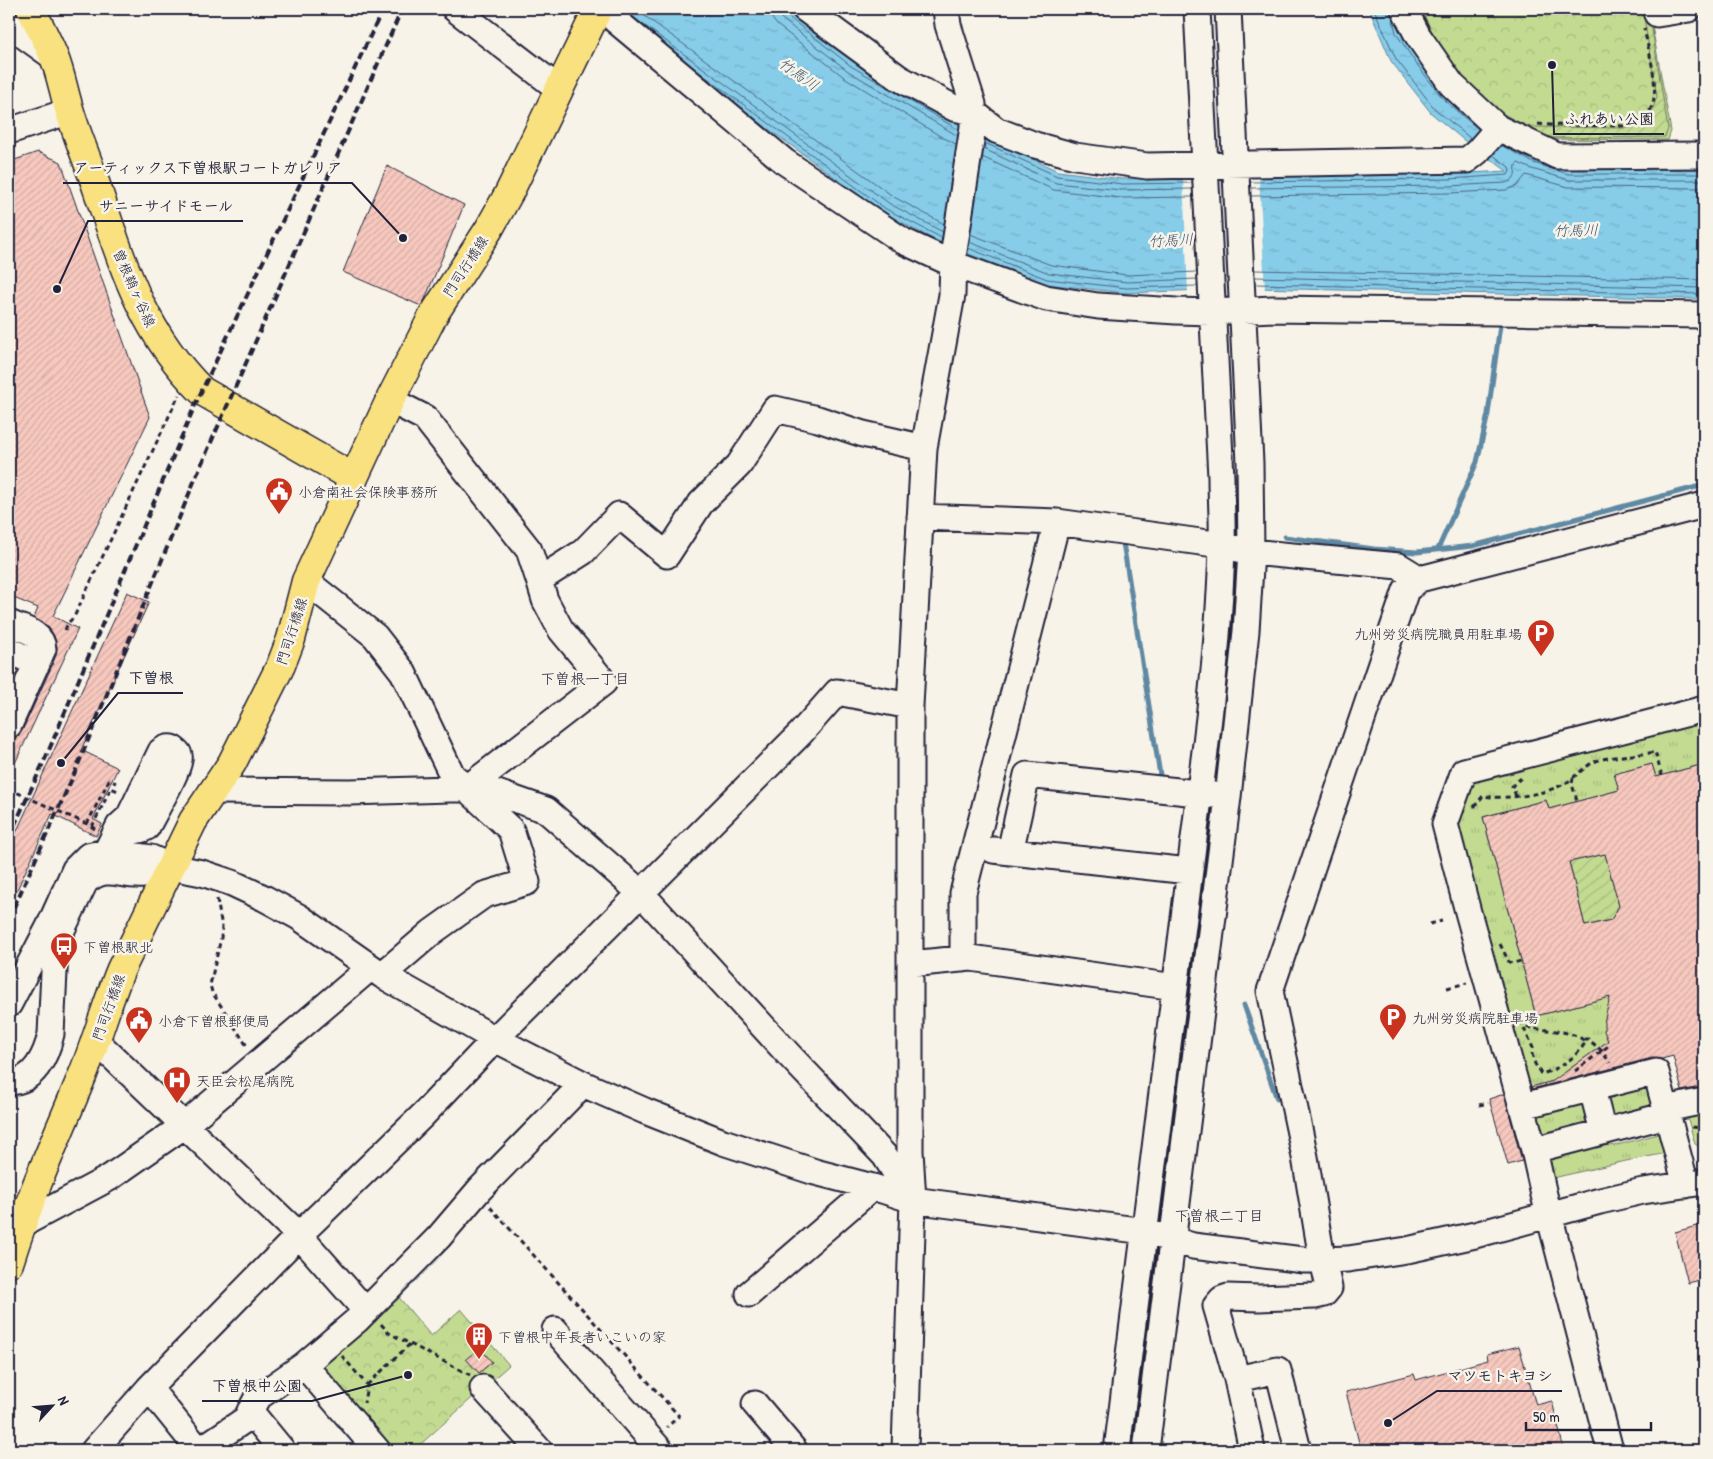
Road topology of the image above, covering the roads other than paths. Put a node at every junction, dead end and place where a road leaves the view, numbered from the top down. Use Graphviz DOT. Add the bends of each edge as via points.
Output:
graph roads {
  1 [pos="31,9"];
  2 [pos="455,9"];
  3 [pos="806,9"];
  4 [pos="946,9"];
  5 [pos="1197,9"];
  6 [pos="1228,9"];
  7 [pos="1404,9"];
  8 [pos="1689,9"];
  9 [pos="607,14"];
  10 [pos="1650,18"];
  11 [pos="9,24"];
  12 [pos="54,58"];
  13 [pos="559,89"];
  14 [pos="70,111"];
  15 [pos="973,119"];
  16 [pos="1498,128"];
  17 [pos="9,131"];
  18 [pos="1704,155"];
  19 [pos="1235,167"];
  20 [pos="1205,168"];
  21 [pos="953,261"];
  22 [pos="1242,307"];
  23 [pos="1212,308"];
  24 [pos="1704,315"];
  25 [pos="390,400"];
  26 [pos="924,448"];
  27 [pos="354,478"];
  28 [pos="1704,505"];
  29 [pos="920,517"];
  30 [pos="1057,522"];
  31 [pos="1222,545"];
  32 [pos="1251,552"];
  33 [pos="1420,579"];
  34 [pos="539,580"];
  35 [pos="306,581"];
  36 [pos="9,623"];
  37 [pos="9,650"];
  38 [pos="36,664"];
  39 [pos="910,706"];
  40 [pos="1704,709"];
  41 [pos="9,725"];
  42 [pos="466,789"];
  43 [pos="213,791"];
  44 [pos="1200,793"];
  45 [pos="1228,797"];
  46 [pos="133,824"];
  47 [pos="974,848"];
  48 [pos="1010,852"];
  49 [pos="113,853"];
  50 [pos="171,866"];
  51 [pos="1190,871"];
  52 [pos="641,893"];
  53 [pos="963,959"];
  54 [pos="910,964"];
  55 [pos="376,971"];
  56 [pos="1174,987"];
  57 [pos="9,1004"];
  58 [pos="495,1039"];
  59 [pos="96,1041"];
  60 [pos="9,1082"];
  61 [pos="583,1084"];
  62 [pos="1584,1084"];
  63 [pos="1704,1101"];
  64 [pos="1523,1106"];
  65 [pos="1673,1117"];
  66 [pos="185,1125"];
  67 [pos="1603,1132"];
  68 [pos="1534,1150"];
  69 [pos="1695,1183"];
  70 [pos="873,1187"];
  71 [pos="913,1200"];
  72 [pos="1550,1214"];
  73 [pos="21,1225"];
  74 [pos="1144,1231"];
  75 [pos="299,1235"];
  76 [pos="1172,1240"];
  77 [pos="1324,1260"];
  78 [pos="9,1263"];
  79 [pos="749,1294"];
  80 [pos="366,1311"];
  81 [pos="555,1330"];
  82 [pos="304,1365"];
  83 [pos="1237,1379"];
  84 [pos="149,1388"];
  85 [pos="483,1388"];
  86 [pos="756,1404"];
  87 [pos="250,1411"];
  88 [pos="94,1450"];
  89 [pos="200,1450"];
  90 [pos="282,1450"];
  91 [pos="377,1450"];
  92 [pos="539,1450"];
  93 [pos="660,1450"];
  94 [pos="794,1450"];
  95 [pos="905,1450"];
  96 [pos="1117,1450"];
  97 [pos="1146,1450"];
  98 [pos="1252,1450"];
  99 [pos="1298,1450"];
  100 [pos="1610,1450"];
  1 -- 12 [label="main road, 曽根鞘ヶ谷線"];
  2 -- 13 [label="street"];
  3 -- 15 [label="street" via="899,78"];
  4 -- 15 [label="street" via="973,104"];
  5 -- 20 [label="street"];
  6 -- 19 [label="street"];
  7 -- 16 [label="street" via="1418,36 1452,85"];
  8 -- 10 [label="street" via="1656,14"];
  9 -- 13 [label="main road, 門司行橋線" via="584,37"];
  9 -- 21 [label="street" via="786,162 903,242"];
  11 -- 12 [label="street"];
  12 -- 14 [label="main road, 曽根鞘ヶ谷線"];
  13 -- 25 [label="main road, 門司行橋線" via="490,228 434,314"];
  14 -- 17 [label="street"];
  14 -- 27 [label="main road, 曽根鞘ヶ谷線" via="135,295 152,327 183,372 202,390"];
  15 -- 20 [label="street" via="1034,145 1074,156 1147,166"];
  15 -- 21 [label="street"];
  16 -- 18 [label="street" via="1557,156"];
  16 -- 19 [label="street" via="1467,160"];
  19 -- 20 [label="street"];
  19 -- 22 [label="street"];
  20 -- 23 [label="street"];
  21 -- 23 [label="street" via="1046,298 1098,306"];
  21 -- 26 [label="street" via="952,296"];
  22 -- 23 [label="street"];
  22 -- 24 [label="street"];
  22 -- 32 [label="street"];
  23 -- 31 [label="street"];
  25 -- 27 [label="main road, 門司行橋線"];
  25 -- 34 [label="street" via="425,418 529,550"];
  26 -- 29 [label="street"];
  26 -- 34 [label="street" via="775,409 739,465 701,503 667,555 619,515 583,552"];
  27 -- 35 [label="main road, 門司行橋線"];
  28 -- 33 [label="street"];
  29 -- 30 [label="street"];
  29 -- 39 [label="street"];
  30 -- 31 [label="street"];
  30 -- 47 [label="street"];
  31 -- 32 [label="street"];
  31 -- 44 [label="street" via="1215,666"];
  32 -- 33 [label="street" via="1399,566"];
  32 -- 45 [label="street"];
  33 -- 77 [label="street" via="1406,590 1270,991"];
  34 -- 42 [label="street" via="545,600 561,630 604,682"];
  35 -- 42 [label="street" via="376,636 403,672 452,775"];
  35 -- 43 [label="main road, 門司行橋線" via="281,665 232,763"];
  36 -- 38 [label="street" via="40,639 43,649"];
  37 -- 38 [label="street"];
  38 -- 41 [label="street"];
  39 -- 52 [label="street" via="837,692 800,734"];
  39 -- 54 [label="street"];
  40 -- 64 [label="street" via="1464,771 1445,824"];
  42 -- 43 [label="street"];
  42 -- 52 [label="street" via="483,788 546,810"];
  42 -- 55 [label="street" via="511,830 527,882 484,895"];
  43 -- 50 [label="main road, 門司行橋線" via="193,821"];
  44 -- 45 [label="street"];
  44 -- 48 [label="street" via="1027,775"];
  44 -- 51 [label="street"];
  45 -- 76 [label="street"];
  46 -- 49 [label="street" via="122,836 119,850"];
  47 -- 48 [label="street"];
  47 -- 53 [label="street" via="963,893"];
  48 -- 51 [label="street"];
  49 -- 50 [label="street" via="151,858"];
  49 -- 57 [label="street" via="88,856 75,869"];
  50 -- 55 [label="street" via="232,883 264,898 299,916"];
  50 -- 59 [label="main road, 門司行橋線" via="121,969"];
  50 -- 60 [label="street" via="144,875 105,871 86,882 54,951 49,1043 30,1076"];
  51 -- 56 [label="street"];
  52 -- 58 [label="street"];
  52 -- 71 [label="street" via="885,1156"];
  53 -- 54 [label="street"];
  53 -- 56 [label="street"];
  54 -- 71 [label="street"];
  55 -- 58 [label="street"];
  55 -- 66 [label="street"];
  56 -- 74 [label="street"];
  58 -- 61 [label="street"];
  58 -- 75 [label="street" via="423,1115"];
  59 -- 66 [label="street"];
  59 -- 73 [label="main road, 門司行橋線"];
  61 -- 70 [label="street" via="723,1142"];
  61 -- 80 [label="street"];
  62 -- 64 [label="street"];
  62 -- 65 [label="street" via="1656,1072"];
  62 -- 67 [label="street"];
  63 -- 65 [label="street"];
  64 -- 68 [label="street"];
  65 -- 67 [label="street"];
  65 -- 69 [label="street"];
  66 -- 73 [label="street" via="108,1178"];
  66 -- 75 [label="street"];
  67 -- 68 [label="street"];
  68 -- 72 [label="street"];
  69 -- 72 [label="street" via="1643,1191"];
  70 -- 71 [label="street"];
  70 -- 79 [label="street"];
  71 -- 74 [label="street"];
  71 -- 95 [label="street"];
  72 -- 77 [label="street" via="1461,1239 1407,1250"];
  72 -- 100 [label="street"];
  73 -- 78 [label="main road, 門司行橋線"];
  74 -- 76 [label="street"];
  74 -- 96 [label="street"];
  75 -- 80 [label="street"];
  75 -- 84 [label="street"];
  76 -- 77 [label="street" via="1193,1246"];
  76 -- 97 [label="street"];
  77 -- 83 [label="street" via="1329,1288 1324,1294 1228,1297 1218,1302 1216,1311"];
  80 -- 82 [label="street"];
  81 -- 93 [label="street"];
  82 -- 87 [label="street" via="257,1398"];
  82 -- 91 [label="street"];
  83 -- 98 [label="street"];
  83 -- 99 [label="street" via="1278,1370"];
  84 -- 88 [label="street"];
  84 -- 89 [label="street"];
  85 -- 92 [label="street"];
  86 -- 94 [label="street"];
  87 -- 89 [label="street" via="246,1419"];
  87 -- 90 [label="street"];
}
